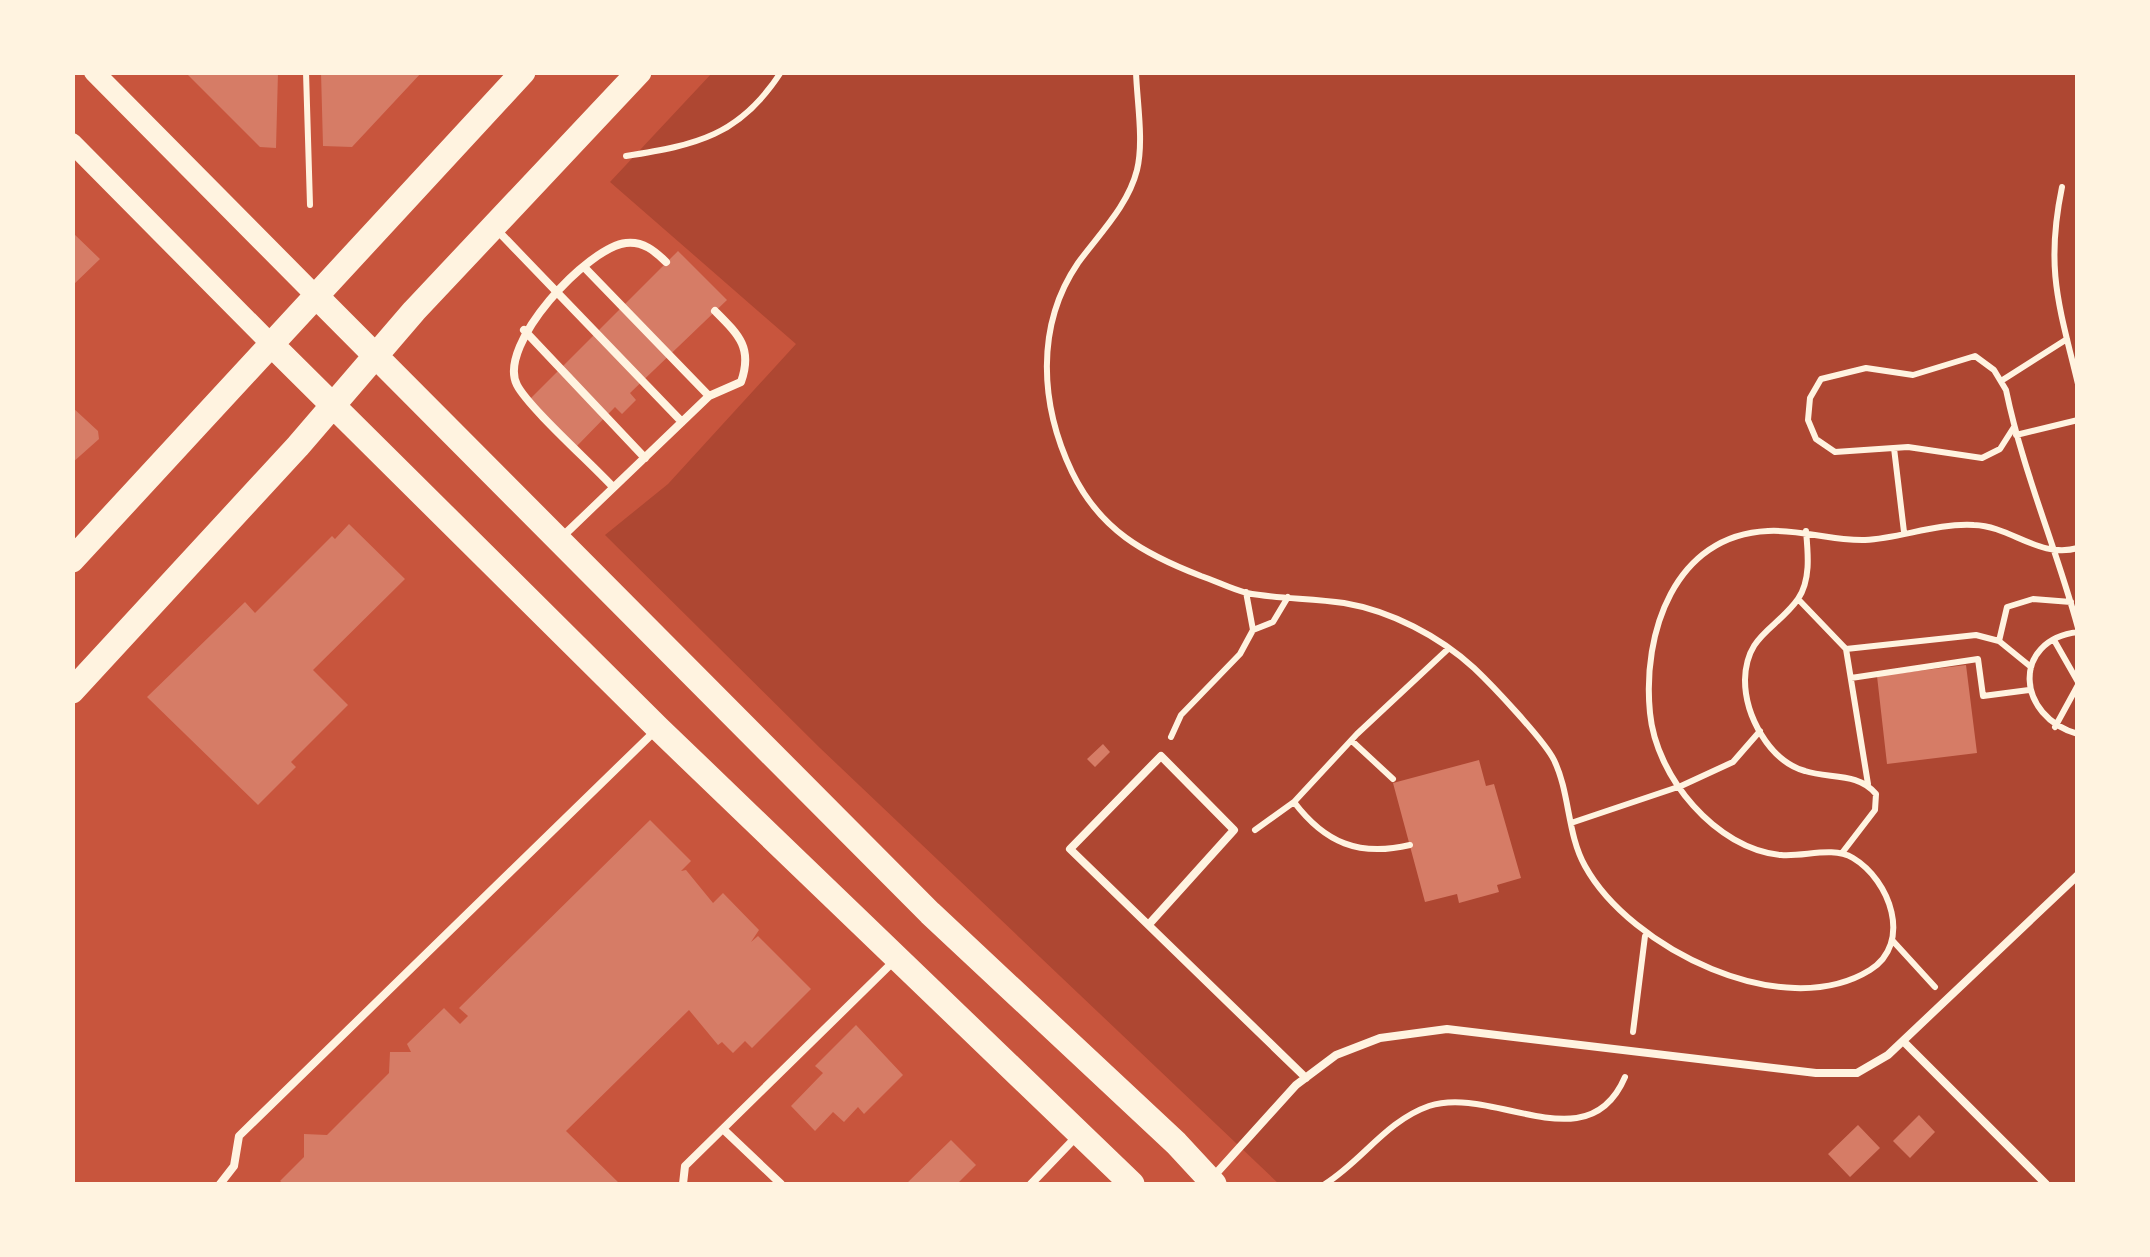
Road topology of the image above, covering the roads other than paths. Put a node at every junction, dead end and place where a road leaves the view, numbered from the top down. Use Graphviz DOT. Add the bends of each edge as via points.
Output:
graph roads {
  1 [pos="94,72"];
  2 [pos="524,72"];
  3 [pos="638,72"];
  4 [pos="72,143"];
  5 [pos="496,229"];
  6 [pos="666,262"];
  7 [pos="585,268"];
  8 [pos="559,294"];
  9 [pos="316,296"];
  10 [pos="715,311"];
  11 [pos="524,330"];
  12 [pos="272,345"];
  13 [pos="375,355"];
  14 [pos="709,396"];
  15 [pos="333,406"];
  16 [pos="682,422"];
  17 [pos="645,458"];
  18 [pos="613,487"];
  19 [pos="559,540"];
  20 [pos="72,560"];
  21 [pos="72,691"];
  22 [pos="658,728"];
  23 [pos="2078,875"];
  24 [pos="1150,922"];
  25 [pos="897,958"];
  26 [pos="1903,1041"];
  27 [pos="1306,1078"];
  28 [pos="723,1129"];
  29 [pos="1081,1132"];
  30 [pos="1212,1182"];
  31 [pos="220,1184"];
  32 [pos="683,1184"];
  33 [pos="781,1184"];
  34 [pos="1030,1184"];
  35 [pos="1132,1184"];
  36 [pos="2046,1184"];
  1 -- 9 [label="main road"];
  2 -- 9 [label="main road"];
  3 -- 5 [label="main road"];
  4 -- 12 [label="main road"];
  5 -- 8 [label="lane"];
  5 -- 13 [label="main road"];
  6 -- 7 [label="lane" via="655,250 622,243"];
  7 -- 8 [label="lane"];
  7 -- 14 [label="lane"];
  8 -- 11 [label="lane"];
  8 -- 16 [label="lane"];
  9 -- 12 [label="main road"];
  9 -- 13 [label="main road"];
  10 -- 14 [label="lane" via="742,338 748,362 740,382"];
  11 -- 17 [label="lane"];
  11 -- 18 [label="lane" via="512,363 517,386"];
  12 -- 15 [label="main road"];
  12 -- 20 [label="main road"];
  13 -- 15 [label="main road"];
  13 -- 19 [label="main road"];
  14 -- 16 [label="lane"];
  15 -- 21 [label="main road"];
  15 -- 22 [label="main road"];
  16 -- 17 [label="lane"];
  17 -- 18 [label="lane"];
  18 -- 19 [label="lane"];
  19 -- 30 [label="main road" via="930,913"];
  22 -- 25 [label="main road"];
  22 -- 31 [label="lane" via="239,1136 234,1166"];
  23 -- 26 [label="lane"];
  24 -- 24 [label="lane" via="1070,848 1162,756 1234,830"];
  24 -- 27 [label="lane"];
  25 -- 28 [label="lane"];
  25 -- 29 [label="main road"];
  26 -- 27 [label="lane" via="1857,1073 1816,1073 1447,1029 1380,1038 1336,1055"];
  26 -- 36 [label="lane"];
  27 -- 30 [label="lane"];
  28 -- 32 [label="lane" via="686,1166"];
  28 -- 33 [label="lane"];
  29 -- 34 [label="lane"];
  29 -- 35 [label="main road"];
}
